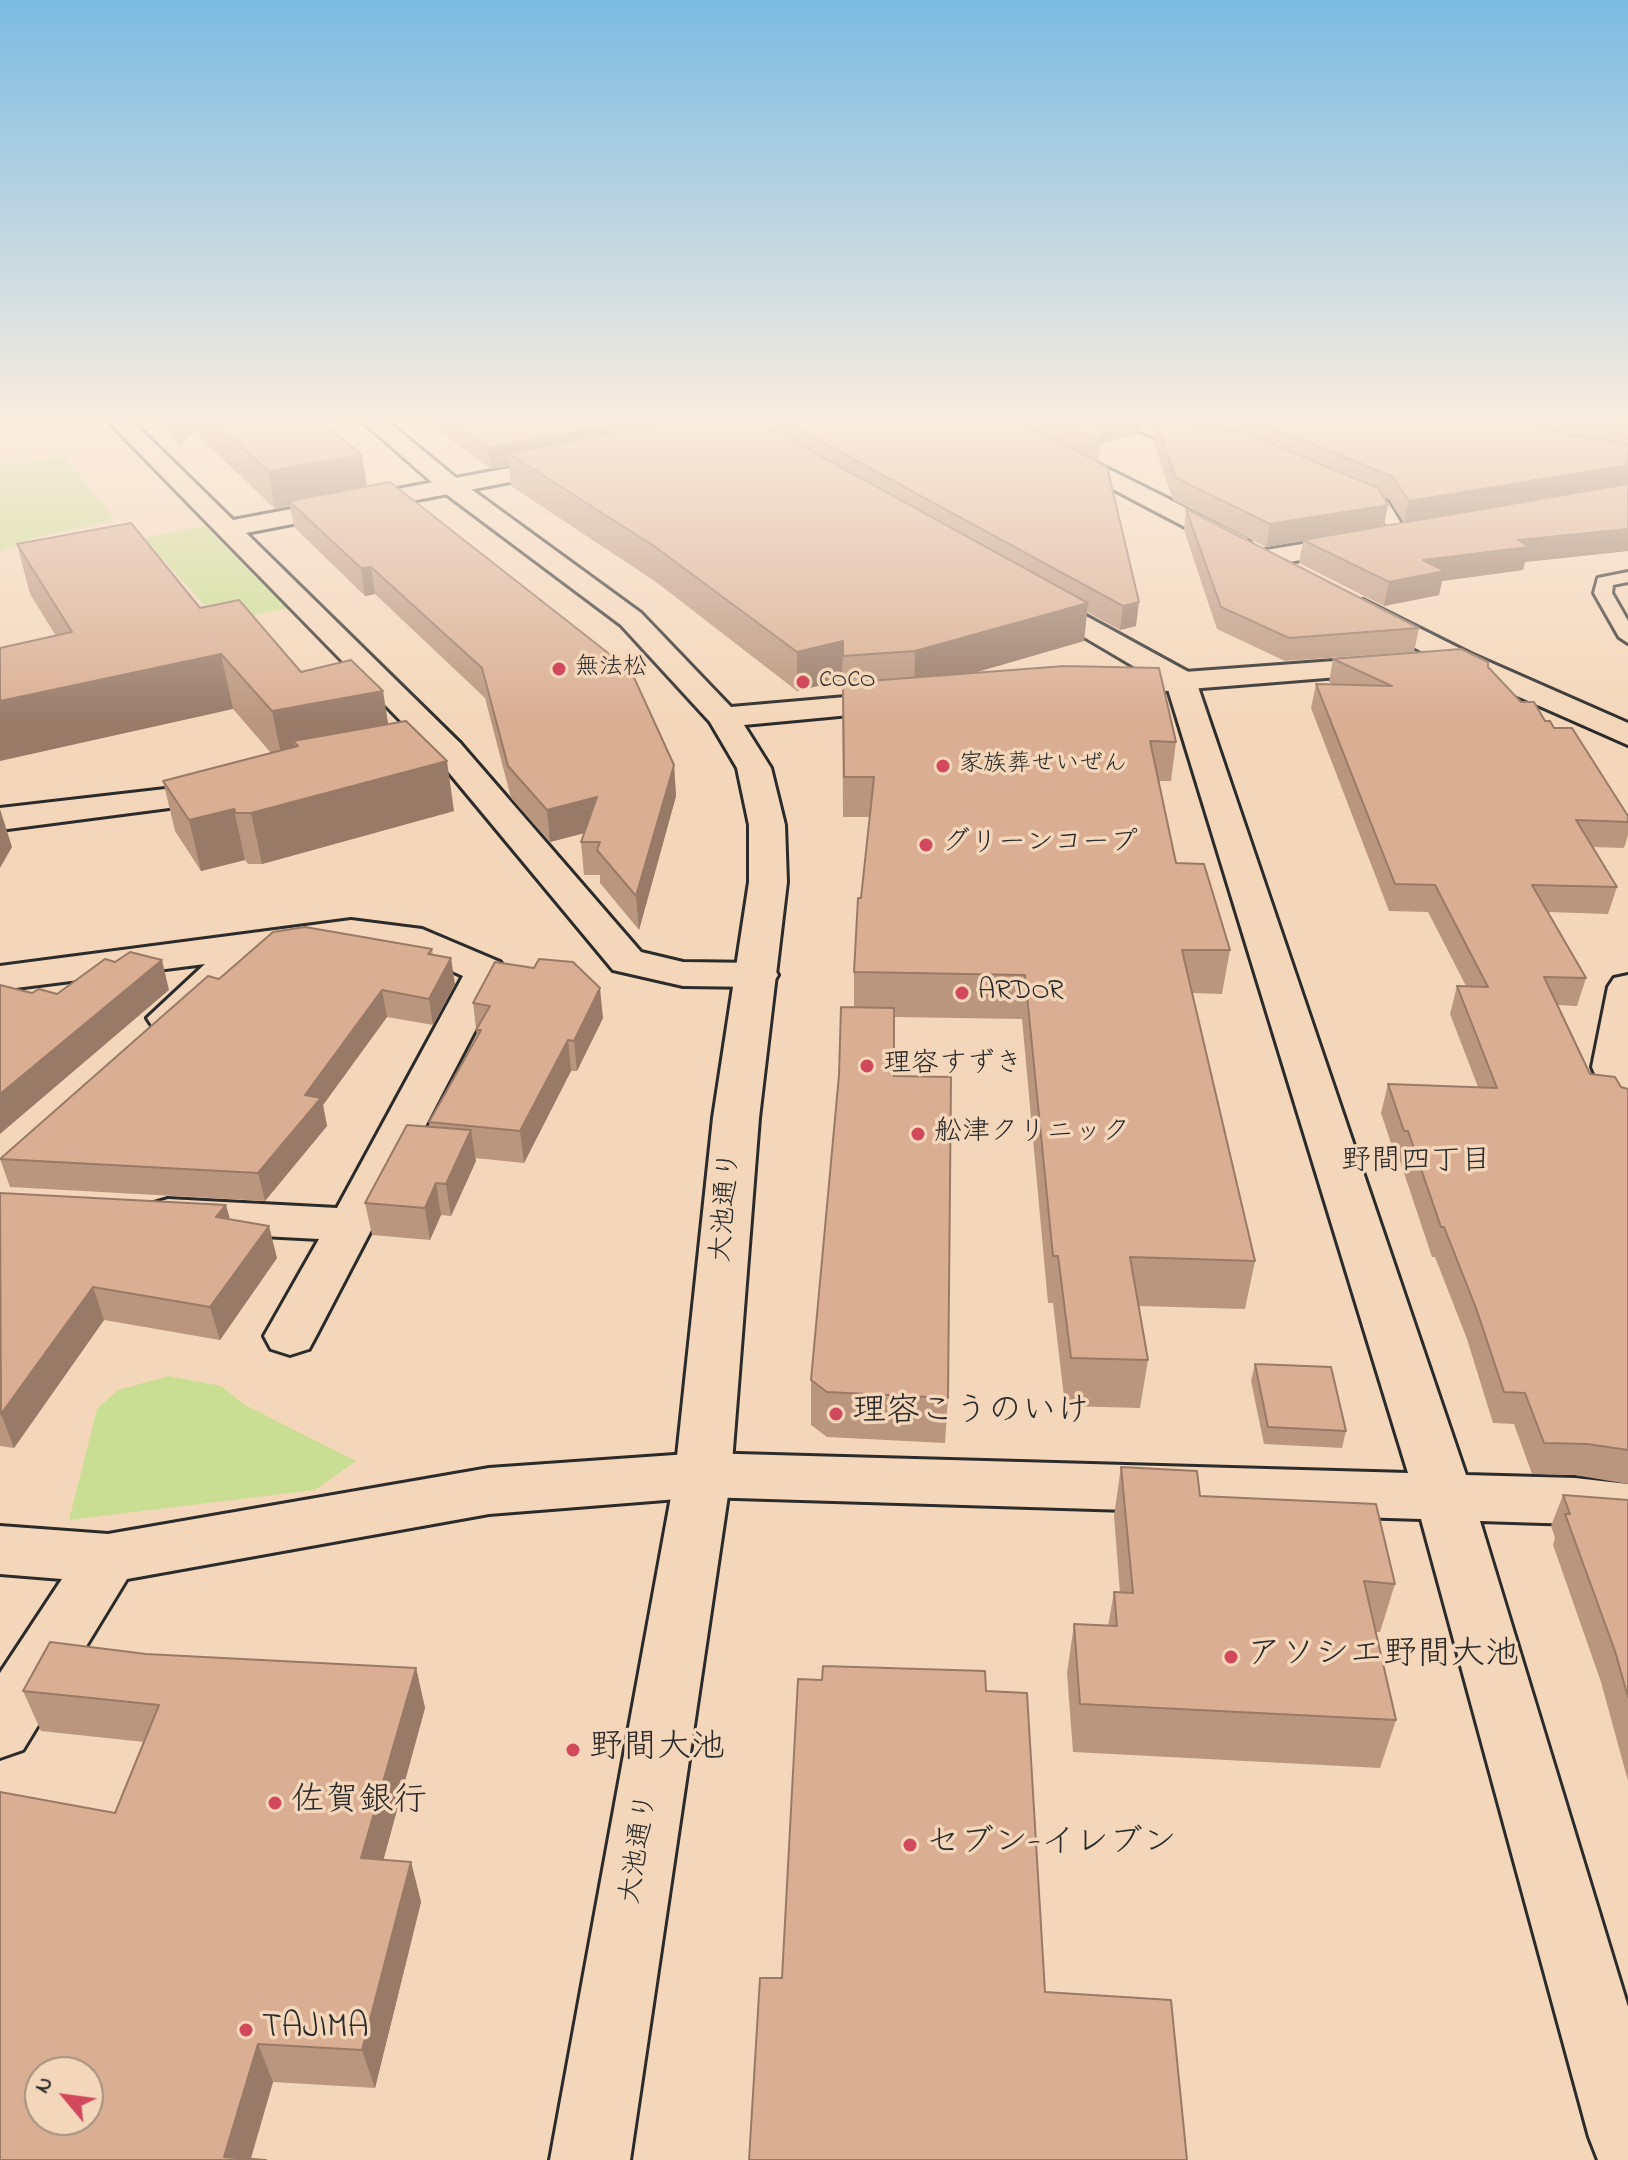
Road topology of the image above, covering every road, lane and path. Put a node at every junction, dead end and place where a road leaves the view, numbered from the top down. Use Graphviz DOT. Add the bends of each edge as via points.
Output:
graph roads {
  1 [pos="220,522"];
  2 [pos="265,522"];
  3 [pos="499,522"];
  4 [pos="1194,522"];
  5 [pos="1392,522"];
  6 [pos="227,529"];
  7 [pos="1430,530"];
  8 [pos="1400,535"];
  9 [pos="1266,558"];
  10 [pos="992,571"];
  11 [pos="1628,577"];
  12 [pos="1307,580"];
  13 [pos="1335,594"];
  14 [pos="1628,637"];
  15 [pos="1460,660"];
  16 [pos="1181,681"];
  17 [pos="1070,689"];
  18 [pos="928,699"];
  19 [pos="723,717"];
  20 [pos="1628,735"];
  21 [pos="448,750"];
  22 [pos="342,770"];
  23 [pos="251,788"];
  24 [pos="0,819"];
  25 [pos="249,947"];
  26 [pos="758,975"];
  27 [pos="0,978"];
  28 [pos="1628,987"];
  29 [pos="142,1040"];
  30 [pos="1628,1103"];
  31 [pos="122,1212"];
  32 [pos="352,1225"];
  33 [pos="290,1336"];
  34 [pos="703,1475"];
  35 [pos="1444,1496"];
  36 [pos="1602,1504"];
  37 [pos="0,1550"];
  38 [pos="108,1558"];
  39 [pos="0,1729"];
  40 [pos="1628,2137"];
  41 [pos="590,2160"];
  1 -- 6 [label="street"];
  2 -- 6 [label="street"];
  3 -- 19 [label="street, 大池通り" via="631,619"];
  4 -- 9 [label="street"];
  5 -- 8 [label="lane"];
  6 -- 21 [label="street"];
  7 -- 8 [label="street"];
  8 -- 9 [label="street"];
  9 -- 12 [label="street"];
  10 -- 16 [label="street"];
  11 -- 14 [label="lane" via="1604,582 1603,593"];
  13 -- 15 [label="street"];
  15 -- 16 [label="street"];
  15 -- 20 [label="street"];
  16 -- 17 [label="street"];
  16 -- 35 [label="street"];
  18 -- 19 [label="street"];
  19 -- 26 [label="street, 大池通り" via="754,768 767,825 768,882"];
  21 -- 22 [label="street"];
  21 -- 26 [label="street" via="627,961 683,974"];
  23 -- 24 [label="street"];
  25 -- 27 [label="street"];
  25 -- 29 [label="street"];
  25 -- 32 [label="street" via="351,932 408,937 486,971"];
  26 -- 34 [label="street, 大池通り" via="736,1118"];
  28 -- 30 [label="street" via="1614,1067"];
  31 -- 32 [label="street"];
  32 -- 33 [label="street"];
  34 -- 35 [label="street"];
  34 -- 38 [label="street" via="489,1491"];
  34 -- 41 [label="street, 大池通り"];
  35 -- 36 [label="street"];
  35 -- 40 [label="street"];
  37 -- 38 [label="street"];
  38 -- 39 [label="street"];
}
